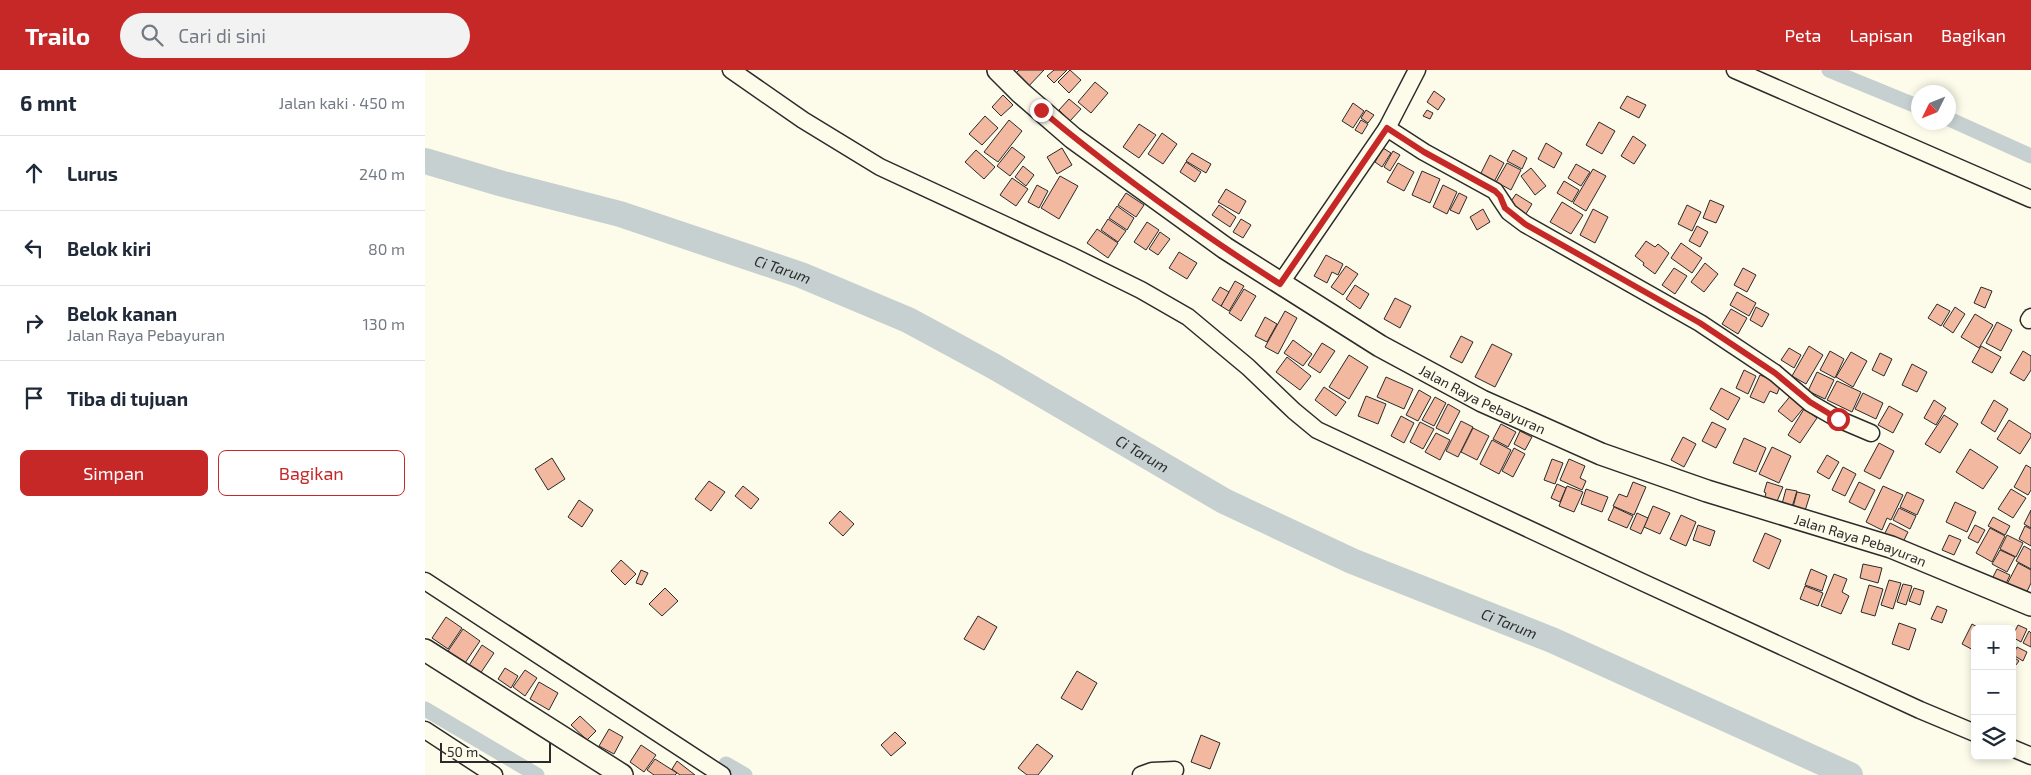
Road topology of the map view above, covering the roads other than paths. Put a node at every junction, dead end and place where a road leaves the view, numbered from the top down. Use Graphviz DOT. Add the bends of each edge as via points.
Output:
graph roads {
  1 [pos="731,70"];
  2 [pos="998,70"];
  3 [pos="1417,70"];
  4 [pos="1735,70"];
  5 [pos="1387,128"];
  6 [pos="2031,199"];
  7 [pos="1280,284"];
  8 [pos="1871,433"];
  9 [pos="425,580"];
  10 [pos="2031,605"];
  11 [pos="425,650"];
  12 [pos="425,730"];
  13 [pos="1971,730"];
  14 [pos="2016,750"];
  15 [pos="2031,756"];
  16 [pos="1175,770"];
  17 [pos="494,775"];
  18 [pos="622,775"];
  19 [pos="722,775"];
  20 [pos="1141,775"];
  1 -- 13 [label="street" via="803,120 880,167 1070,255 1188,317 1305,421 1330,436 1920,710"];
  2 -- 7 [label="main road, Jalan Raya Pebayuran" via="1073,138"];
  3 -- 5 [label="street"];
  4 -- 6 [label="street"];
  5 -- 7 [label="street"];
  5 -- 8 [label="street" via="1495,191 1505,208 1525,224 1700,323 1775,373 1810,402"];
  7 -- 10 [label="main road, Jalan Raya Pebayuran" via="1380,346 1474,396 1601,454 1698,488 1891,547"];
  9 -- 19 [label="street"];
  11 -- 18 [label="main road"];
  12 -- 17 [label="street"];
  14 -- 15 [label="street"];
  16 -- 20 [label="street"];
}
